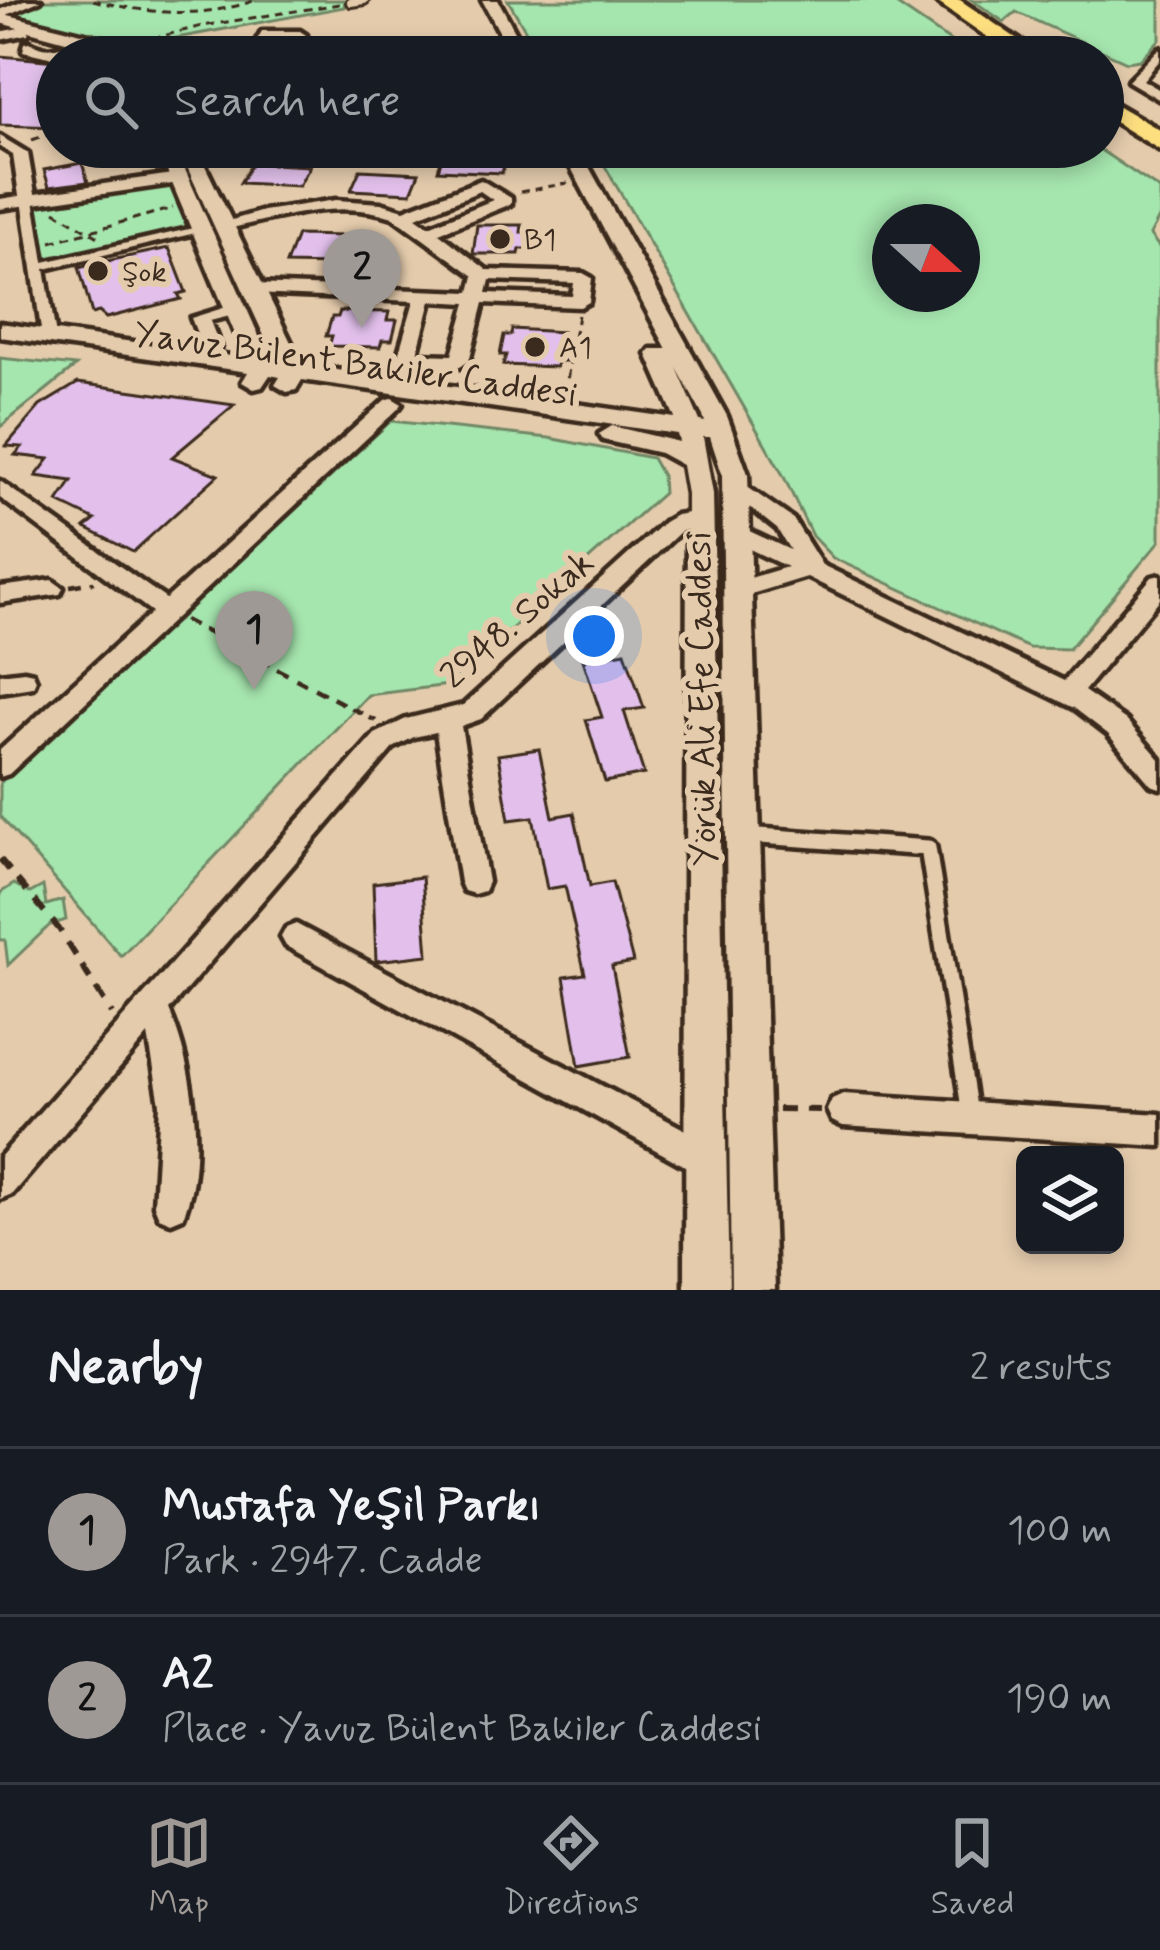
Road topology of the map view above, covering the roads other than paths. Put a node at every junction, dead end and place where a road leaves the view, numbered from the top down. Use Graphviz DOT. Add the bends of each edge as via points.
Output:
graph roads {
  1 [pos="35,0"];
  2 [pos="364,0"];
  3 [pos="472,0"];
  4 [pos="490,0"];
  5 [pos="351,2"];
  6 [pos="937,6"];
  7 [pos="0,19"];
  8 [pos="0,36"];
  9 [pos="61,36"];
  10 [pos="266,36"];
  11 [pos="300,36"];
  12 [pos="491,36"];
  13 [pos="510,36"];
  14 [pos="973,36"];
  15 [pos="993,36"];
  16 [pos="27,38"];
  17 [pos="36,39"];
  18 [pos="1160,52"];
  19 [pos="1160,96"];
  20 [pos="1124,118"];
  21 [pos="1124,141"];
  22 [pos="1160,142"];
  23 [pos="8,143"];
  24 [pos="1160,164"];
  25 [pos="175,168"];
  26 [pos="193,168"];
  27 [pos="561,168"];
  28 [pos="580,168"];
  29 [pos="179,178"];
  30 [pos="28,200"];
  31 [pos="0,204"];
  32 [pos="402,217"];
  33 [pos="212,228"];
  34 [pos="425,233"];
  35 [pos="38,267"];
  36 [pos="483,275"];
  37 [pos="254,289"];
  38 [pos="424,296"];
  39 [pos="478,298"];
  40 [pos="236,309"];
  41 [pos="0,330"];
  42 [pos="49,336"];
  43 [pos="212,347"];
  44 [pos="0,350"];
  45 [pos="257,377"];
  46 [pos="289,382"];
  47 [pos="397,396"];
  48 [pos="689,426"];
  49 [pos="728,447"];
  50 [pos="697,462"];
  51 [pos="736,486"];
  52 [pos="0,488"];
  53 [pos="700,518"];
  54 [pos="737,534"];
  55 [pos="812,568"];
  56 [pos="1160,583"];
  57 [pos="52,588"];
  58 [pos="738,590"];
  59 [pos="0,595"];
  60 [pos="167,611"];
  61 [pos="1067,693"];
  62 [pos="447,721"];
  63 [pos="0,766"];
  64 [pos="1160,777"];
  65 [pos="740,835"];
  66 [pos="475,882"];
  67 [pos="296,938"];
  68 [pos="152,1006"];
  69 [pos="843,1110"];
  70 [pos="970,1115"];
  71 [pos="1160,1130"];
  72 [pos="706,1159"];
  73 [pos="0,1182"];
  74 [pos="171,1205"];
  75 [pos="706,1290"];
  76 [pos="753,1290"];
  1 -- 7 [label="street"];
  2 -- 5 [label="lane"];
  3 -- 12 [label="street"];
  4 -- 13 [label="street"];
  6 -- 14 [label="highway"];
  6 -- 15 [label="highway"];
  7 -- 9 [label="street"];
  7 -- 16 [label="street"];
  8 -- 16 [label="street"];
  10 -- 11 [label="street"];
  16 -- 17 [label="street"];
  18 -- 19 [label="street" via="1135,81"];
  20 -- 22 [label="highway"];
  21 -- 24 [label="highway"];
  23 -- 30 [label="street"];
  25 -- 29 [label="street"];
  26 -- 33 [label="street"];
  27 -- 48 [label="street, Yörük Ali Efe Caddesi"];
  28 -- 49 [label="street, Yörük Ali Efe Caddesi"];
  29 -- 30 [label="street"];
  29 -- 33 [label="street"];
  30 -- 31 [label="street"];
  30 -- 35 [label="street"];
  32 -- 33 [label="street" via="360,208 355,222 249,220"];
  32 -- 34 [label="street"];
  32 -- 34 [label="street" via="481,185 505,201"];
  33 -- 35 [label="street"];
  33 -- 37 [label="street"];
  33 -- 40 [label="street"];
  34 -- 36 [label="street"];
  35 -- 42 [label="street"];
  36 -- 39 [label="street"];
  36 -- 39 [label="street" via="583,278 580,302"];
  37 -- 38 [label="street"];
  37 -- 46 [label="street"];
  38 -- 39 [label="street"];
  38 -- 39 [label="street" via="406,359 448,364 464,357"];
  40 -- 43 [label="street" via="200,318"];
  40 -- 45 [label="street"];
  41 -- 42 [label="street, Yavuz Bülent Bakiler Caddesi"];
  42 -- 45 [label="street, Yavuz Bülent Bakiler Caddesi"];
  44 -- 45 [label="street, Yavuz Bülent Bakiler Caddesi"];
  45 -- 46 [label="street, Yavuz Bülent Bakiler Caddesi"];
  46 -- 47 [label="street, Yavuz Bülent Bakiler Caddesi"];
  47 -- 48 [label="street, Yavuz Bülent Bakiler Caddesi"];
  47 -- 50 [label="street, Yavuz Bülent Bakiler Caddesi" via="634,438"];
  47 -- 60 [label="street"];
  48 -- 49 [label="street"];
  48 -- 50 [label="street, Yörük Ali Efe Caddesi"];
  49 -- 51 [label="street, Yörük Ali Efe Caddesi"];
  50 -- 53 [label="street, Yörük Ali Efe Caddesi"];
  51 -- 54 [label="street, Yörük Ali Efe Caddesi"];
  51 -- 55 [label="street" via="784,524"];
  52 -- 60 [label="street"];
  53 -- 54 [label="street"];
  53 -- 62 [label="street, 2948. Sokak" via="675,524 472,712"];
  53 -- 72 [label="street, Yörük Ali Efe Caddesi"];
  54 -- 55 [label="street"];
  54 -- 58 [label="street, Yörük Ali Efe Caddesi"];
  55 -- 58 [label="street"];
  55 -- 61 [label="street"];
  56 -- 61 [label="street"];
  57 -- 59 [label="street"];
  58 -- 65 [label="street, Yörük Ali Efe Caddesi"];
  60 -- 63 [label="street"];
  61 -- 64 [label="street" via="1117,727"];
  62 -- 66 [label="street"];
  62 -- 68 [label="street, 2948. Sokak" via="421,721 378,747"];
  65 -- 70 [label="lane" via="928,848"];
  65 -- 76 [label="street, Yörük Ali Efe Caddesi"];
  67 -- 72 [label="street"];
  68 -- 73 [label="street"];
  68 -- 74 [label="street" via="169,1049 176,1104"];
  69 -- 70 [label="street"];
  70 -- 71 [label="street"];
  72 -- 75 [label="street, Yörük Ali Efe Caddesi"];
}
